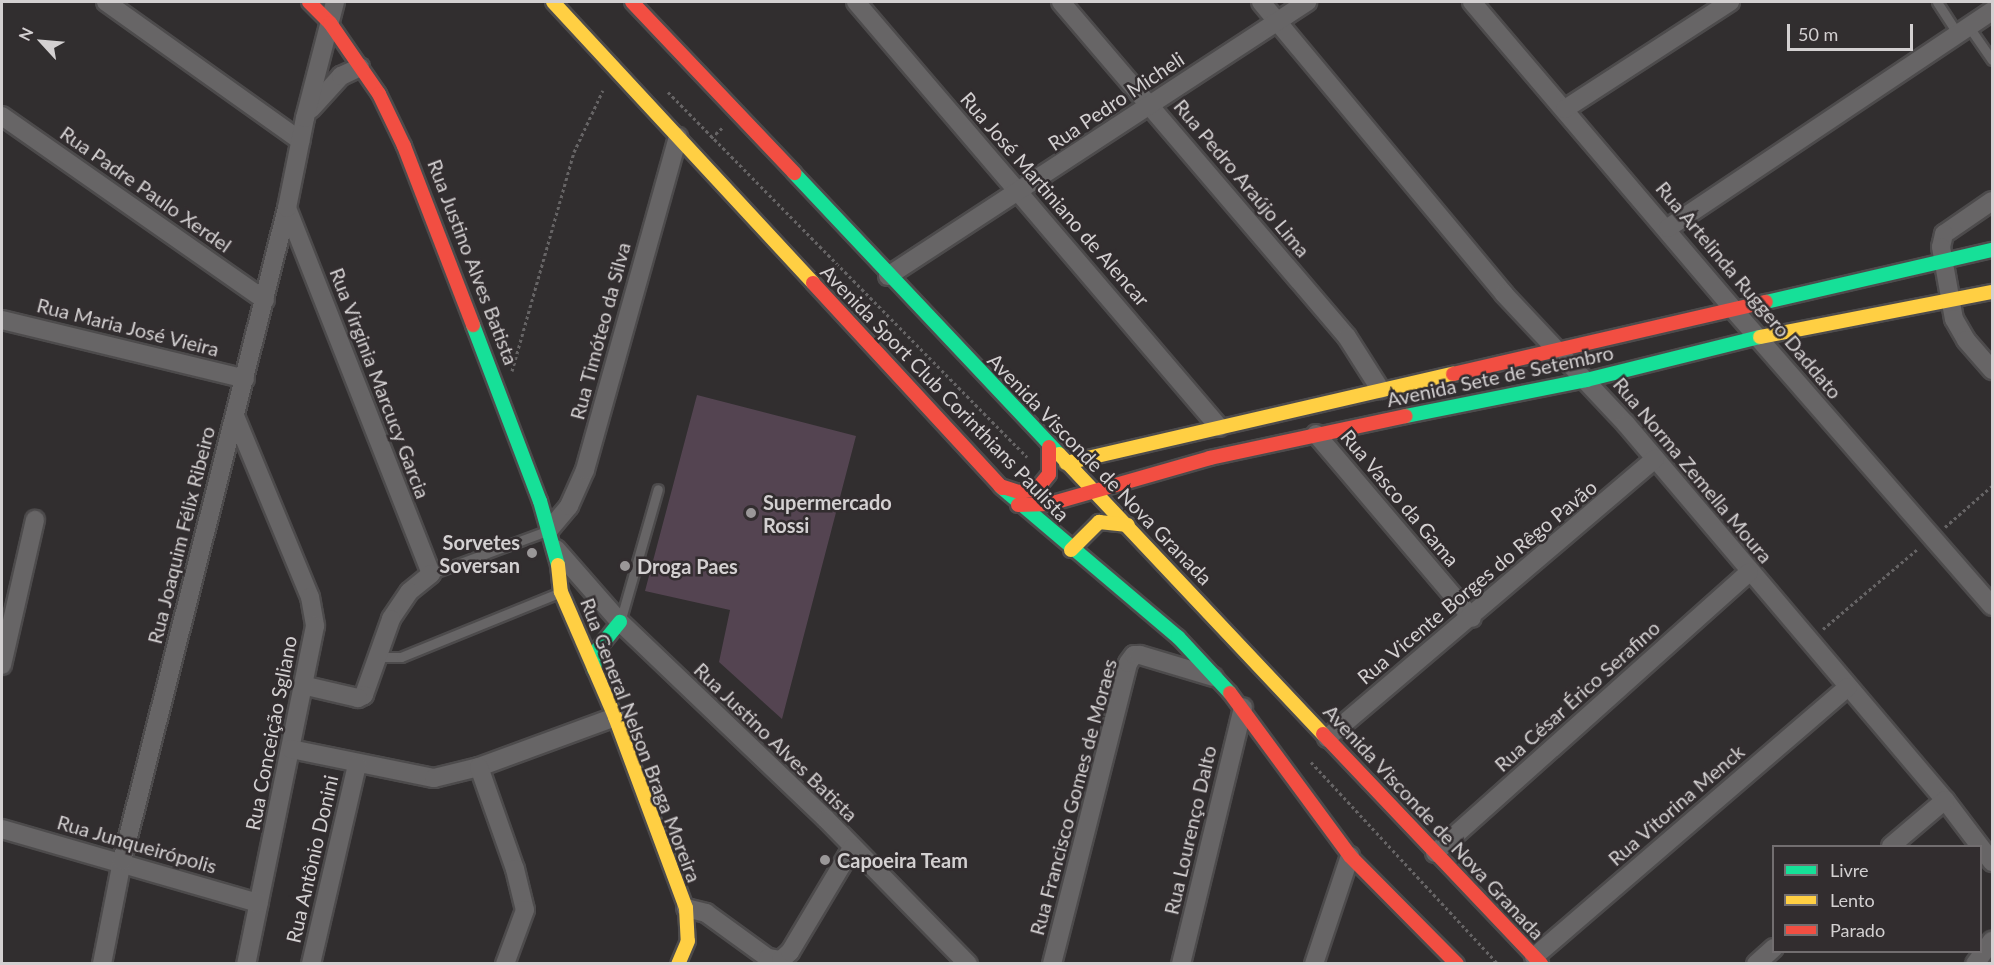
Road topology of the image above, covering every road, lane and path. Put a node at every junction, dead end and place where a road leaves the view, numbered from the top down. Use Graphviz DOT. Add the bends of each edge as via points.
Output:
graph roads {
  1 [pos="106,2"];
  2 [pos="309,2"];
  3 [pos="335,2"];
  4 [pos="553,2"];
  5 [pos="632,2"];
  6 [pos="856,2"];
  7 [pos="1062,2"];
  8 [pos="1261,2"];
  9 [pos="1307,2"];
  10 [pos="1472,2"];
  11 [pos="1730,2"];
  12 [pos="1936,2"];
  13 [pos="1992,11"];
  14 [pos="1278,21"];
  15 [pos="330,23"];
  16 [pos="1963,30"];
  17 [pos="1992,60"];
  18 [pos="360,67"];
  19 [pos="612,70"];
  20 [pos="1150,104"];
  21 [pos="1565,109"];
  22 [pos="738,114"];
  23 [pos="2,116"];
  24 [pos="305,118"];
  25 [pos="678,137"];
  26 [pos="301,141"];
  27 [pos="693,153"];
  28 [pos="1020,193"];
  29 [pos="1992,201"];
  30 [pos="287,208"];
  31 [pos="1668,228"];
  32 [pos="1992,250"];
  33 [pos="1941,261"];
  34 [pos="888,276"];
  35 [pos="1992,292"];
  36 [pos="265,300"];
  37 [pos="1950,303"];
  38 [pos="1733,309"];
  39 [pos="2,320"];
  40 [pos="1759,337"];
  41 [pos="1556,350"];
  42 [pos="1992,370"];
  43 [pos="245,379"];
  44 [pos="1586,380"];
  45 [pos="1380,389"];
  46 [pos="503,405"];
  47 [pos="235,417"];
  48 [pos="1220,427"];
  49 [pos="1317,434"];
  50 [pos="1049,447"];
  51 [pos="1655,459"];
  52 [pos="1066,463"];
  53 [pos="1000,486"];
  54 [pos="1992,486"];
  55 [pos="658,489"];
  56 [pos="1094,492"];
  57 [pos="1018,505"];
  58 [pos="35,520"];
  59 [pos="1128,525"];
  60 [pos="549,530"];
  61 [pos="1932,538"];
  62 [pos="556,549"];
  63 [pos="1071,550"];
  64 [pos="1749,572"];
  65 [pos="431,574"];
  66 [pos="561,592"];
  67 [pos="1992,606"];
  68 [pos="1472,618"];
  69 [pos="620,622"];
  70 [pos="1808,641"];
  71 [pos="378,657"];
  72 [pos="2,665"];
  73 [pos="594,669"];
  74 [pos="1215,678"];
  75 [pos="306,686"];
  76 [pos="1848,687"];
  77 [pos="1243,708"];
  78 [pos="615,717"];
  79 [pos="1327,738"];
  80 [pos="291,749"];
  81 [pos="357,765"];
  82 [pos="479,767"];
  83 [pos="1945,800"];
  84 [pos="2,829"];
  85 [pos="1892,845"];
  86 [pos="1979,845"];
  87 [pos="852,848"];
  88 [pos="1982,849"];
  89 [pos="1435,853"];
  90 [pos="1350,856"];
  91 [pos="122,861"];
  92 [pos="1992,862"];
  93 [pos="259,903"];
  94 [pos="686,908"];
  95 [pos="1992,941"];
  96 [pos="1772,949"];
  97 [pos="1537,960"];
  98 [pos="102,963"];
  99 [pos="246,963"];
  100 [pos="311,963"];
  101 [pos="505,963"];
  102 [pos="678,963"];
  103 [pos="967,963"];
  104 [pos="1052,963"];
  105 [pos="1181,963"];
  106 [pos="1314,963"];
  107 [pos="1457,963"];
  108 [pos="1756,963"];
  109 [pos="1975,963"];
  1 -- 26 [label="street"];
  2 -- 15 [label="main road, Rua Justino Alves Batista"];
  3 -- 15 [label="street, Rua Joaquim Félix Ribeiro"];
  4 -- 19 [label="main road, Avenida Sport Club Corinthians Paulista"];
  5 -- 22 [label="main road, Avenida Visconde de Nova Granada"];
  6 -- 28 [label="street, Rua José Martiniano de Alencar"];
  7 -- 20 [label="street, Rua Pedro Araújo Lima"];
  8 -- 14 [label="street, Rua Norma Zemella Moura"];
  9 -- 14 [label="street, Rua Pedro Micheli"];
  10 -- 21 [label="street, Rua Artelinda Ruggero Daddato"];
  11 -- 21 [label="street"];
  12 -- 16 [label="lane"];
  13 -- 16 [label="street"];
  14 -- 20 [label="street, Rua Pedro Micheli"];
  14 -- 41 [label="street, Rua Norma Zemella Moura" via="1504,294"];
  15 -- 18 [label="main road, Rua Justino Alves Batista"];
  15 -- 24 [label="street, Rua Joaquim Félix Ribeiro"];
  16 -- 17 [label="lane"];
  16 -- 31 [label="street"];
  18 -- 24 [label="street" via="341,76"];
  18 -- 46 [label="main road, Rua Justino Alves Batista" via="379,94 404,146"];
  19 -- 25 [label="main road, Avenida Sport Club Corinthians Paulista"];
  19 -- 46 [label="path" via="574,152"];
  20 -- 28 [label="street, Rua Pedro Micheli"];
  20 -- 45 [label="street, Rua Pedro Araújo Lima" via="1347,337"];
  21 -- 31 [label="street, Rua Artelinda Ruggero Daddato"];
  22 -- 27 [label="path"];
  22 -- 34 [label="main road, Avenida Visconde de Nova Granada"];
  23 -- 36 [label="street, Rua Padre Paulo Xerdel"];
  24 -- 26 [label="street, Rua Joaquim Félix Ribeiro"];
  25 -- 27 [label="main road, Avenida Sport Club Corinthians Paulista"];
  25 -- 60 [label="street, Rua Timóteo da Silva" via="585,470 569,506"];
  26 -- 30 [label="street, Rua Joaquim Félix Ribeiro"];
  27 -- 53 [label="main road, Avenida Sport Club Corinthians Paulista"];
  28 -- 34 [label="street, Rua Pedro Micheli"];
  28 -- 48 [label="street, Rua José Martiniano de Alencar"];
  29 -- 33 [label="street" via="1944,234"];
  30 -- 36 [label="street, Rua Joaquim Félix Ribeiro"];
  30 -- 65 [label="street, Rua Virginia Marcucy Garcia"];
  31 -- 38 [label="street, Rua Artelinda Ruggero Daddato"];
  32 -- 33 [label="main road, Avenida Sete de Setembro"];
  33 -- 37 [label="street"];
  33 -- 38 [label="main road, Avenida Sete de Setembro"];
  34 -- 50 [label="main road, Avenida Visconde de Nova Granada"];
  35 -- 37 [label="main road, Avenida Sete de Setembro"];
  36 -- 43 [label="street, Rua Joaquim Félix Ribeiro"];
  37 -- 40 [label="main road, Avenida Sete de Setembro"];
  37 -- 42 [label="street" via="1966,340"];
  38 -- 40 [label="street, Rua Artelinda Ruggero Daddato"];
  38 -- 41 [label="main road, Avenida Sete de Setembro"];
  39 -- 43 [label="street, Rua Maria José Vieira"];
  40 -- 44 [label="main road, Avenida Sete de Setembro"];
  40 -- 61 [label="street, Rua Artelinda Ruggero Daddato"];
  41 -- 44 [label="street, Rua Norma Zemella Moura"];
  41 -- 45 [label="main road, Avenida Sete de Setembro"];
  43 -- 47 [label="street, Rua Joaquim Félix Ribeiro"];
  44 -- 49 [label="main road, Avenida Sete de Setembro"];
  44 -- 51 [label="street, Rua Norma Zemella Moura"];
  45 -- 48 [label="main road, Avenida Sete de Setembro"];
  46 -- 60 [label="main road, Rua Justino Alves Batista"];
  47 -- 75 [label="street, Rua Conceição Sgliano" via="310,597 315,626"];
  47 -- 91 [label="street, Rua Joaquim Félix Ribeiro"];
  48 -- 52 [label="main road, Avenida Sete de Setembro"];
  49 -- 56 [label="main road, Avenida Sete de Setembro" via="1210,458"];
  49 -- 68 [label="street, Rua Vasco da Gama"];
  50 -- 52 [label="main road, Avenida Visconde de Nova Granada"];
  50 -- 53 [label="main road" via="1049,474 1037,489 1019,492"];
  51 -- 64 [label="street, Rua Norma Zemella Moura"];
  51 -- 68 [label="street, Rua Vicente Borges do Rêgo Pavão"];
  52 -- 56 [label="main road, Avenida Visconde de Nova Granada"];
  53 -- 57 [label="main road, Avenida Sport Club Corinthians Paulista"];
  54 -- 61 [label="path"];
  55 -- 69 [label="lane"];
  56 -- 57 [label="main road, Avenida Sete de Setembro" via="1044,505"];
  56 -- 59 [label="main road, Avenida Visconde de Nova Granada"];
  57 -- 63 [label="main road, Avenida Sport Club Corinthians Paulista"];
  58 -- 72 [label="street"];
  59 -- 63 [label="main road" via="1099,522"];
  59 -- 79 [label="main road, Avenida Visconde de Nova Granada"];
  60 -- 62 [label="main road, Rua General Nelson Braga Moreira"];
  60 -- 65 [label="lane"];
  61 -- 67 [label="street, Rua Artelinda Ruggero Daddato"];
  61 -- 70 [label="path"];
  62 -- 66 [label="main road, Rua General Nelson Braga Moreira"];
  62 -- 69 [label="street, Rua Justino Alves Batista"];
  63 -- 74 [label="main road, Avenida Sport Club Corinthians Paulista" via="1161,622"];
  64 -- 70 [label="street, Rua Norma Zemella Moura"];
  64 -- 89 [label="street, Rua César Érico Serafino"];
  65 -- 71 [label="street" via="399,606"];
  66 -- 71 [label="lane" via="401,657"];
  66 -- 73 [label="main road, Rua General Nelson Braga Moreira"];
  68 -- 79 [label="street, Rua Vicente Borges do Rêgo Pavão"];
  69 -- 73 [label="main road" via="598,649"];
  69 -- 87 [label="street, Rua Justino Alves Batista"];
  70 -- 76 [label="street, Rua Norma Zemella Moura"];
  71 -- 75 [label="street" via="364,695 358,698"];
  73 -- 78 [label="main road, Rua General Nelson Braga Moreira"];
  74 -- 77 [label="main road, Avenida Sport Club Corinthians Paulista"];
  74 -- 104 [label="street, Rua Francisco Gomes de Moraes" via="1140,655 1134,655 1128,663"];
  75 -- 80 [label="street, Rua Conceição Sgliano"];
  76 -- 83 [label="street, Rua Norma Zemella Moura"];
  76 -- 97 [label="street, Rua Vitorina Menck"];
  77 -- 90 [label="main road, Avenida Sport Club Corinthians Paulista"];
  77 -- 105 [label="street, Rua Lourenço Dalto"];
  78 -- 82 [label="street"];
  78 -- 94 [label="main road, Rua General Nelson Braga Moreira"];
  79 -- 89 [label="main road, Avenida Visconde de Nova Granada"];
  80 -- 81 [label="street"];
  80 -- 93 [label="street, Rua Conceição Sgliano"];
  81 -- 82 [label="street" via="434,778"];
  81 -- 100 [label="street, Rua Antônio Donini"];
  82 -- 101 [label="street" via="515,869 525,910"];
  83 -- 85 [label="street"];
  83 -- 86 [label="street, Rua Norma Zemella Moura"];
  84 -- 91 [label="street, Rua Junqueirópolis"];
  87 -- 94 [label="street" via="790,952 781,960 768,958 706,913"];
  87 -- 103 [label="street, Rua Justino Alves Batista"];
  88 -- 92 [label="street, Rua Norma Zemella Moura"];
  89 -- 97 [label="main road, Avenida Visconde de Nova Granada"];
  90 -- 106 [label="street"];
  90 -- 107 [label="main road, Avenida Sport Club Corinthians Paulista"];
  91 -- 93 [label="street, Rua Junqueirópolis"];
  91 -- 98 [label="street, Rua Joaquim Félix Ribeiro"];
  93 -- 99 [label="street, Rua Conceição Sgliano"];
  94 -- 102 [label="main road, Rua General Nelson Braga Moreira" via="688,941"];
  95 -- 109 [label="street"];
  96 -- 108 [label="street"];
}
